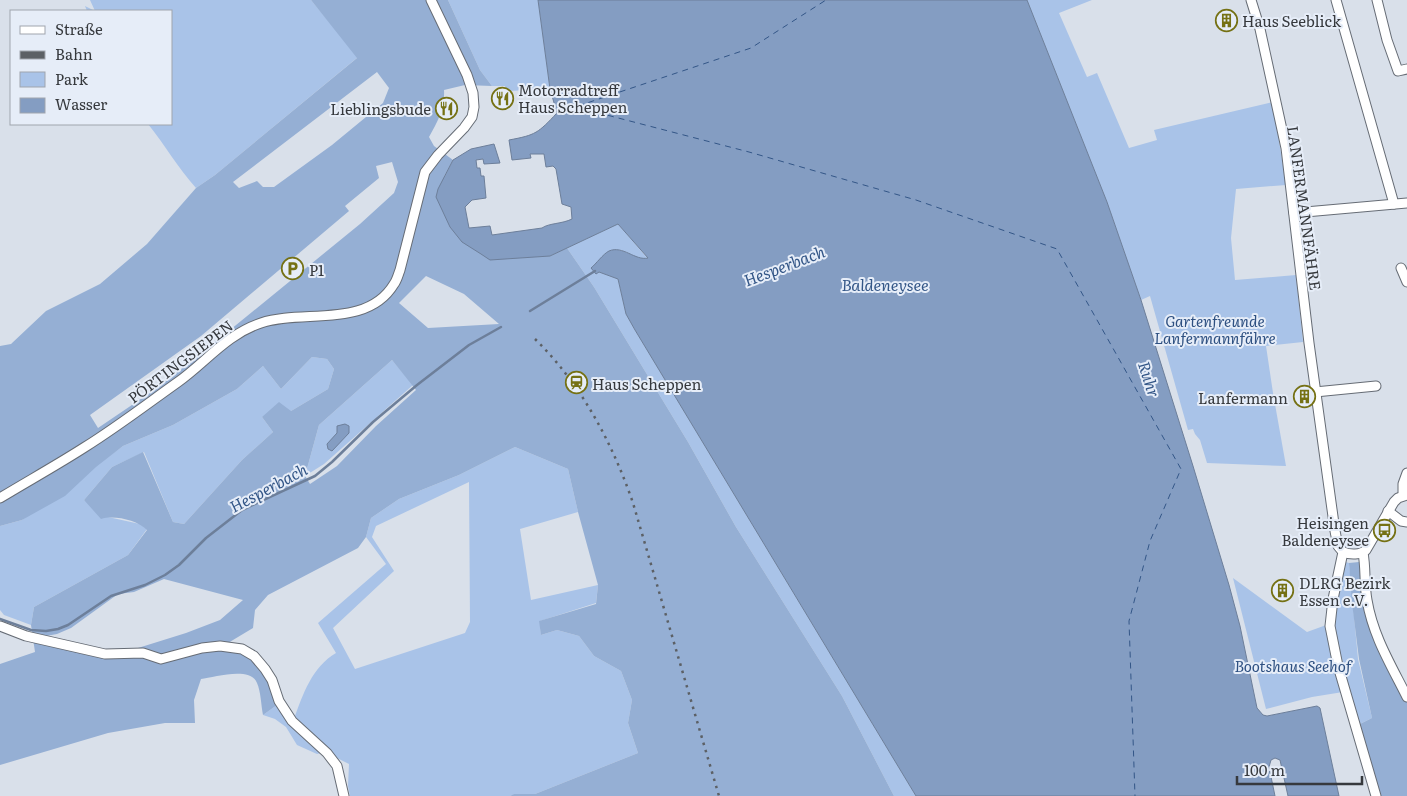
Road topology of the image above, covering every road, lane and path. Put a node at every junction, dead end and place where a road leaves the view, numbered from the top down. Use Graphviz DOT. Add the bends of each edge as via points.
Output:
graph roads {
  1 [pos="431,0"];
  2 [pos="1251,0"];
  3 [pos="1336,0"];
  4 [pos="1377,0"];
  5 [pos="1407,69"];
  6 [pos="1407,203"];
  7 [pos="1394,204"];
  8 [pos="1294,213"];
  9 [pos="1401,268"];
  10 [pos="1407,282"];
  11 [pos="1376,386"];
  12 [pos="1315,392"];
  13 [pos="1407,473"];
  14 [pos="1405,495"];
  15 [pos="0,498"];
  16 [pos="1391,513"];
  17 [pos="1407,516"];
  18 [pos="1407,522"];
  19 [pos="1343,552"];
  20 [pos="1363,553"];
  21 [pos="0,626"];
  22 [pos="1407,698"];
  23 [pos="344,796"];
  24 [pos="1376,796"];
  1 -- 15 [label="street, PÖRTINGSIEPEN" via="467,75 474,107 464,128 425,172 395,284 378,302 362,310 283,318 243,330 181,380 86,447"];
  2 -- 8 [label="street, LANFERMANNFÄHRE" via="1286,148"];
  3 -- 7 [label="street"];
  4 -- 5 [label="street" via="1398,71"];
  6 -- 7 [label="street"];
  7 -- 8 [label="street"];
  8 -- 12 [label="street, LANFERMANNFÄHRE"];
  9 -- 10 [label="street"];
  11 -- 12 [label="street"];
  12 -- 19 [label="street, LANFERMANNFÄHRE" via="1338,546"];
  13 -- 14 [label="street" via="1403,484"];
  14 -- 16 [label="street" via="1398,498"];
  16 -- 17 [label="street"];
  16 -- 18 [label="street"];
  16 -- 20 [label="street"];
  19 -- 20 [label="street"];
  19 -- 24 [label="street, LANFERMANNFÄHRE" via="1330,626 1338,666"];
  20 -- 22 [label="street" via="1367,598 1375,631"];
  21 -- 23 [label="street" via="26,636 105,654 143,653 161,659 202,648 242,649 254,656 265,669 279,702 292,721 337,766"];
}
